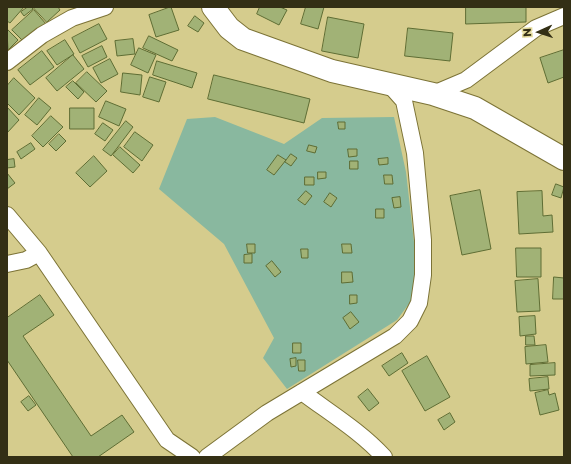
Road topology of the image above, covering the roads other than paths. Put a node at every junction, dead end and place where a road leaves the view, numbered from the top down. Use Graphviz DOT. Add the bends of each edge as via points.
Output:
graph roads {
  1 [pos="105,7"];
  2 [pos="213,7"];
  3 [pos="564,16"];
  4 [pos="7,62"];
  5 [pos="388,83"];
  6 [pos="432,94"];
  7 [pos="564,159"];
  8 [pos="7,215"];
  9 [pos="39,254"];
  10 [pos="7,264"];
  11 [pos="302,392"];
  12 [pos="192,457"];
  13 [pos="207,457"];
  14 [pos="384,457"];
  1 -- 4 [label="street" via="72,18 42,35"];
  2 -- 5 [label="street" via="229,28 243,39 332,71"];
  3 -- 6 [label="street" via="536,28 466,80"];
  5 -- 6 [label="street"];
  5 -- 11 [label="street" via="404,101 415,153 423,240 423,275 419,302 410,321 395,336"];
  6 -- 7 [label="street" via="475,108"];
  8 -- 9 [label="street"];
  9 -- 10 [label="street"];
  9 -- 12 [label="street" via="167,440"];
  11 -- 13 [label="street" via="267,413"];
  11 -- 14 [label="street" via="351,426"];
}
